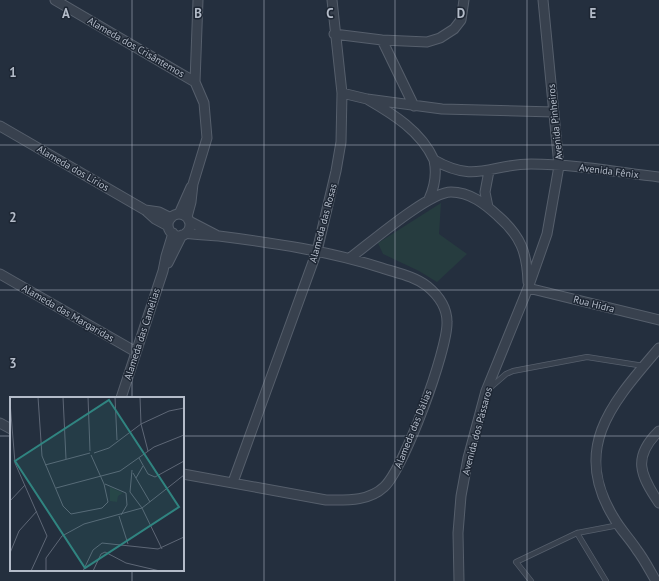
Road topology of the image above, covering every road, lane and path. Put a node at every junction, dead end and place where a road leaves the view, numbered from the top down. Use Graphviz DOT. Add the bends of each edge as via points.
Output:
graph roads {
  1 [pos="55,0"];
  2 [pos="198,0"];
  3 [pos="332,0"];
  4 [pos="464,0"];
  5 [pos="543,0"];
  6 [pos="334,34"];
  7 [pos="382,40"];
  8 [pos="196,82"];
  9 [pos="342,93"];
  10 [pos="367,98"];
  11 [pos="414,106"];
  12 [pos="554,112"];
  13 [pos="0,126"];
  14 [pos="434,160"];
  15 [pos="559,166"];
  16 [pos="489,171"];
  17 [pos="659,177"];
  18 [pos="429,199"];
  19 [pos="488,207"];
  20 [pos="179,225"];
  21 [pos="317,250"];
  22 [pos="350,258"];
  23 [pos="0,274"];
  24 [pos="528,288"];
  25 [pos="659,320"];
  26 [pos="659,348"];
  27 [pos="136,352"];
  28 [pos="644,366"];
  29 [pos="486,391"];
  30 [pos="121,397"];
  31 [pos="0,423"];
  32 [pos="10,428"];
  33 [pos="659,431"];
  34 [pos="184,474"];
  35 [pos="233,482"];
  36 [pos="659,503"];
  37 [pos="619,525"];
  38 [pos="577,533"];
  39 [pos="459,581"];
  40 [pos="531,581"];
  41 [pos="606,581"];
  42 [pos="656,581"];
  1 -- 8 [label="street, Alameda dos Crisântemos"];
  2 -- 8 [label="street, Alameda das Camélias"];
  3 -- 6 [label="street, Alameda das Rosas"];
  4 -- 7 [label="street" via="461,20 454,29 440,38 426,42"];
  5 -- 12 [label="street, Avenida Pinheiros"];
  6 -- 7 [label="street"];
  6 -- 9 [label="street, Alameda das Rosas"];
  7 -- 11 [label="street"];
  8 -- 20 [label="street, Alameda das Camélias" via="204,103 207,138 193,184 191,202"];
  9 -- 10 [label="street"];
  9 -- 21 [label="street, Alameda das Rosas" via="339,155"];
  10 -- 11 [label="street"];
  10 -- 14 [label="street" via="392,114 420,138"];
  11 -- 12 [label="street"];
  12 -- 15 [label="street, Avenida Pinheiros"];
  13 -- 20 [label="street, Alameda dos Lírios" via="145,210 159,212"];
  14 -- 16 [label="street, Avenida Fênix" via="459,171"];
  14 -- 18 [label="street" via="434,188"];
  15 -- 16 [label="street, Avenida Fênix" via="531,164"];
  15 -- 17 [label="street, Avenida Fênix"];
  15 -- 24 [label="street, Avenida Pinheiros" via="547,234"];
  16 -- 19 [label="street" via="485,192"];
  18 -- 19 [label="street" via="450,192 462,193"];
  18 -- 22 [label="street"];
  19 -- 24 [label="street" via="517,236 524,249 528,264"];
  20 -- 21 [label="street, Alameda dos Lírios" via="217,236"];
  20 -- 27 [label="street, Alameda das Camélias"];
  21 -- 22 [label="street, Alameda das Dálias"];
  21 -- 35 [label="street, Alameda das Rosas"];
  22 -- 35 [label="street, Alameda das Dálias" via="412,277 435,294 445,310 446,333 437,366 402,461 383,488 367,497 350,500 326,500"];
  23 -- 27 [label="street, Alameda das Margaridas"];
  24 -- 25 [label="street, Rua Hidra"];
  24 -- 29 [label="street, Avenida dos Pássaros"];
  26 -- 28 [label="street"];
  27 -- 30 [label="street, Alameda das Camélias"];
  28 -- 29 [label="lane" via="586,357 514,371"];
  28 -- 37 [label="street" via="617,398 607,416 595,455 595,475 601,494"];
  29 -- 39 [label="street, Avenida dos Pássaros" via="461,496 458,533"];
  31 -- 32 [label="street"];
  33 -- 36 [label="street" via="644,448 641,458 642,468"];
  34 -- 35 [label="street, Alameda das Dálias"];
  37 -- 38 [label="lane"];
  37 -- 42 [label="street"];
  38 -- 40 [label="lane" via="516,562"];
  38 -- 41 [label="lane"];
}
